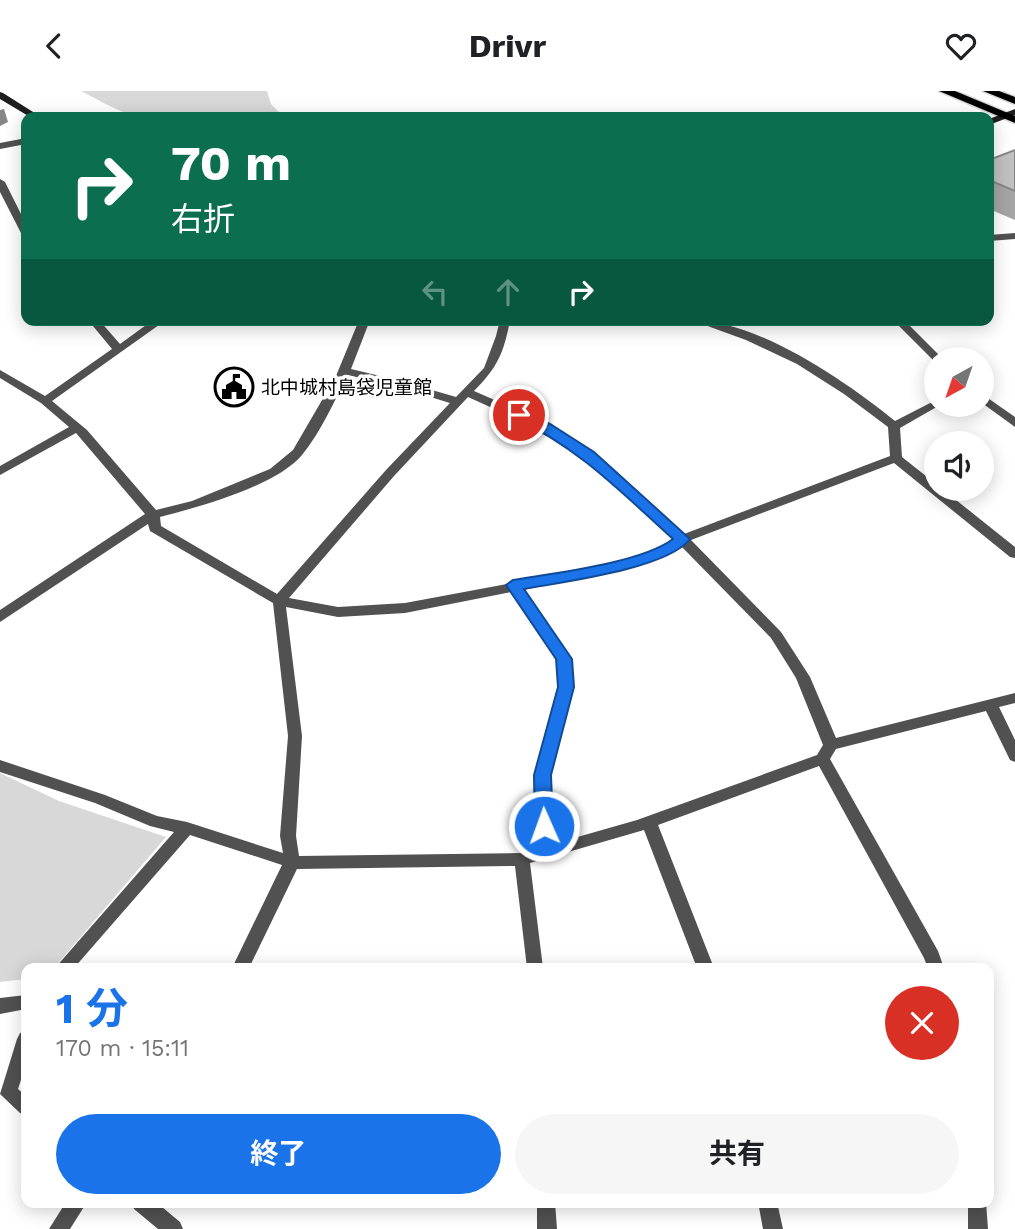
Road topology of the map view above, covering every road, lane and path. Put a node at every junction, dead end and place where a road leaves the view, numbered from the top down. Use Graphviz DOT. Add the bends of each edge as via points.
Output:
graph roads {
  1 [pos="945,91"];
  2 [pos="989,91"];
  3 [pos="0,95"];
  4 [pos="1015,101"];
  5 [pos="28,112"];
  6 [pos="1012,116"];
  7 [pos="994,121"];
  8 [pos="21,142"];
  9 [pos="0,146"];
  10 [pos="0,182"];
  11 [pos="21,223"];
  12 [pos="1015,236"];
  13 [pos="994,238"];
  14 [pos="98,326"];
  15 [pos="152,326"];
  16 [pos="363,326"];
  17 [pos="504,326"];
  18 [pos="719,326"];
  19 [pos="904,326"];
  20 [pos="926,347"];
  21 [pos="119,349"];
  22 [pos="344,371"];
  23 [pos="0,373"];
  24 [pos="464,398"];
  25 [pos="46,401"];
  26 [pos="994,406"];
  27 [pos="924,410"];
  28 [pos="1015,423"];
  29 [pos="894,426"];
  30 [pos="77,428"];
  31 [pos="896,458"];
  32 [pos="0,471"];
  33 [pos="153,515"];
  34 [pos="682,539"];
  35 [pos="1015,554"];
  36 [pos="513,585"];
  37 [pos="279,601"];
  38 [pos="0,617"];
  39 [pos="1015,698"];
  40 [pos="990,703"];
  41 [pos="827,752"];
  42 [pos="1015,756"];
  43 [pos="0,766"];
  44 [pos="649,823"];
  45 [pos="187,828"];
  46 [pos="545,852"];
  47 [pos="522,859"];
  48 [pos="292,862"];
  49 [pos="67,963"];
  50 [pos="242,963"];
  51 [pos="534,963"];
  52 [pos="704,963"];
  53 [pos="933,963"];
  54 [pos="21,1003"];
  55 [pos="0,1006"];
  56 [pos="21,1054"];
  57 [pos="21,1103"];
  58 [pos="74,1208"];
  59 [pos="148,1208"];
  60 [pos="546,1208"];
  61 [pos="768,1208"];
  62 [pos="977,1208"];
  63 [pos="59,1229"];
  64 [pos="173,1229"];
  65 [pos="547,1229"];
  66 [pos="774,1229"];
  67 [pos="978,1229"];
  1 -- 6 [label="main road"];
  2 -- 4 [label="main road"];
  3 -- 5 [label="main road"];
  6 -- 7 [label="main road"];
  8 -- 9 [label="street"];
  10 -- 11 [label="street"];
  12 -- 13 [label="street"];
  14 -- 21 [label="street"];
  15 -- 21 [label="street"];
  16 -- 22 [label="street"];
  17 -- 24 [label="street" via="489,369"];
  18 -- 29 [label="street" via="797,359"];
  19 -- 20 [label="street"];
  21 -- 25 [label="street"];
  22 -- 24 [label="street"];
  22 -- 33 [label="street" via="297,453 274,472 196,504"];
  23 -- 25 [label="street"];
  24 -- 34 [label="street" via="545,427 589,455"];
  24 -- 37 [label="street" via="390,473"];
  25 -- 30 [label="street"];
  26 -- 28 [label="street"];
  27 -- 29 [label="street"];
  29 -- 31 [label="street"];
  30 -- 32 [label="street"];
  30 -- 33 [label="street"];
  31 -- 34 [label="street"];
  31 -- 35 [label="street"];
  33 -- 37 [label="street" via="155,528"];
  33 -- 38 [label="street"];
  34 -- 36 [label="street" via="670,548 611,568"];
  34 -- 41 [label="street" via="776,635 803,677"];
  36 -- 37 [label="street" via="405,608 338,612"];
  36 -- 46 [label="street" via="564,659 566,687 543,775"];
  37 -- 48 [label="street" via="295,736 288,836"];
  39 -- 40 [label="street"];
  40 -- 41 [label="street"];
  40 -- 42 [label="street"];
  41 -- 44 [label="street"];
  41 -- 53 [label="street"];
  43 -- 45 [label="street" via="155,822"];
  44 -- 46 [label="street"];
  44 -- 52 [label="street"];
  45 -- 48 [label="street"];
  45 -- 49 [label="street"];
  46 -- 47 [label="street"];
  47 -- 48 [label="street"];
  47 -- 51 [label="street"];
  48 -- 50 [label="street"];
  54 -- 55 [label="street"];
  56 -- 57 [label="street" via="8,1092"];
  58 -- 63 [label="street"];
  59 -- 64 [label="street"];
  60 -- 65 [label="street"];
  61 -- 66 [label="street"];
  62 -- 67 [label="street"];
}
